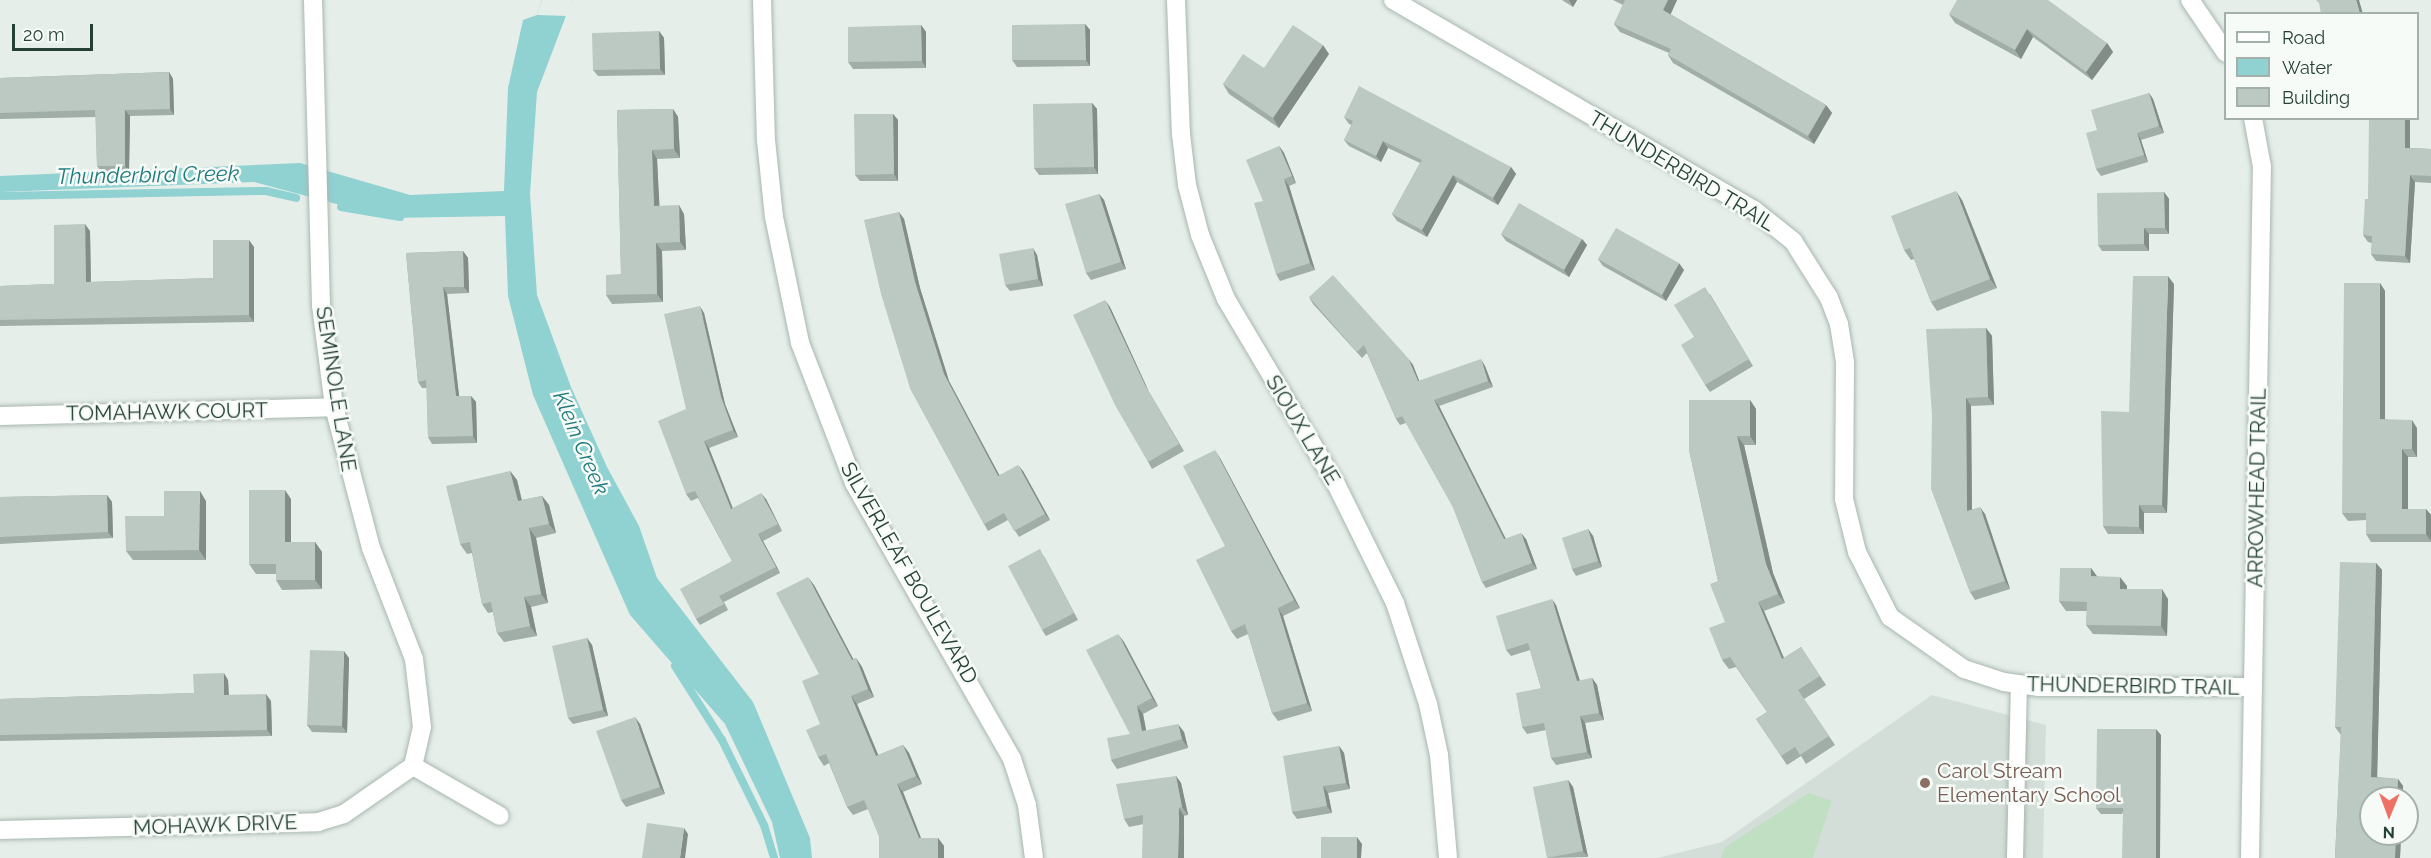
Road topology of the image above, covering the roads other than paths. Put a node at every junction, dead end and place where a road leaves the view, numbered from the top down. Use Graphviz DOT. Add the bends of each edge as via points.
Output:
graph roads {
  1 [pos="313,0"];
  2 [pos="762,0"];
  3 [pos="1176,0"];
  4 [pos="1392,0"];
  5 [pos="2190,0"];
  6 [pos="2224,50"];
  7 [pos="2253,120"];
  8 [pos="334,407"];
  9 [pos="0,416"];
  10 [pos="2019,684"];
  11 [pos="2253,687"];
  12 [pos="413,766"];
  13 [pos="500,816"];
  14 [pos="0,830"];
  15 [pos="1034,858"];
  16 [pos="1448,858"];
  17 [pos="2015,858"];
  18 [pos="2250,858"];
  1 -- 8 [label="street, SEMINOLE LANE" via="321,305"];
  2 -- 15 [label="street, SILVERLEAF BOULEVARD" via="766,140 774,217 800,343 854,483 1012,759 1027,805"];
  3 -- 16 [label="street, SIOUX LANE" via="1181,134 1187,185 1200,235 1235,316 1336,484 1395,603 1428,704 1440,767"];
  4 -- 10 [label="street, THUNDERBIRD TRAIL" via="1754,210 1793,241 1829,298 1843,344 1844,499 1857,552 1890,617 1964,669"];
  5 -- 6 [label="street"];
  7 -- 11 [label="street, ARROWHEAD TRAIL" via="2262,167"];
  8 -- 9 [label="street, TOMAHAWK COURT"];
  8 -- 12 [label="street, SEMINOLE LANE" via="371,548 414,659 422,727"];
  10 -- 11 [label="street, THUNDERBIRD TRAIL"];
  10 -- 17 [label="lane"];
  11 -- 18 [label="street, ARROWHEAD TRAIL"];
  12 -- 13 [label="street"];
  12 -- 14 [label="street, MOHAWK DRIVE" via="344,814 318,822"];
}
